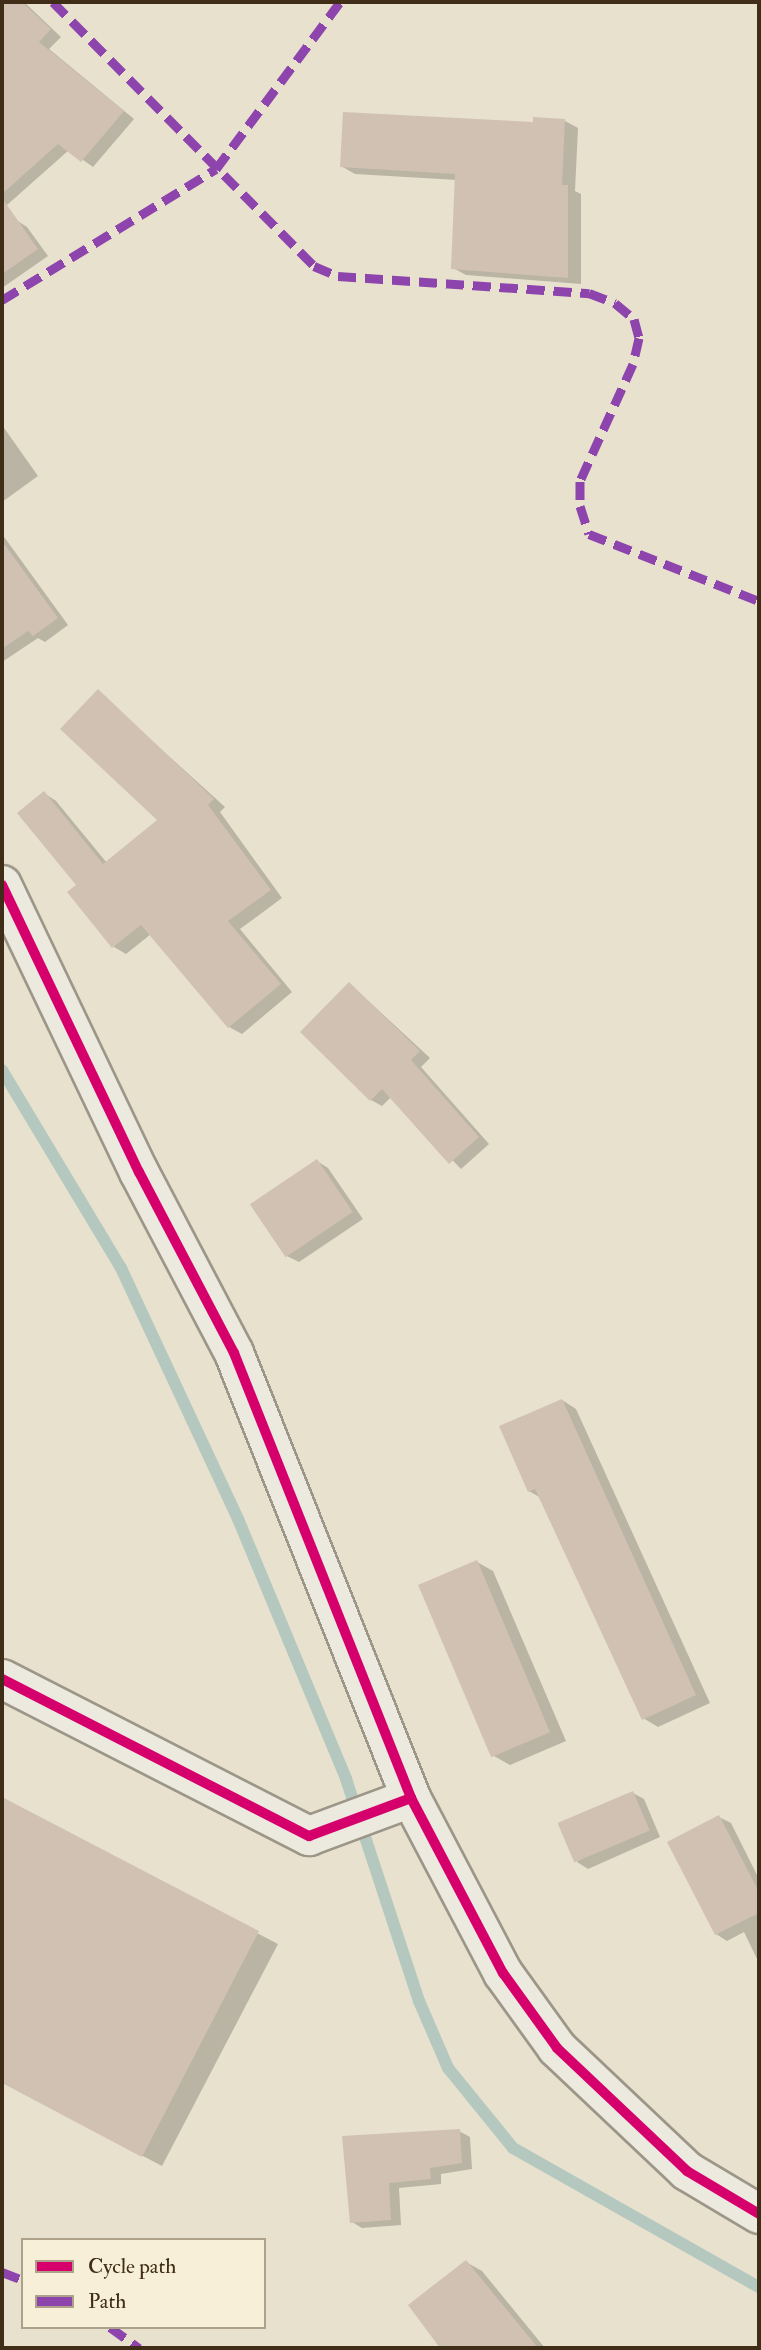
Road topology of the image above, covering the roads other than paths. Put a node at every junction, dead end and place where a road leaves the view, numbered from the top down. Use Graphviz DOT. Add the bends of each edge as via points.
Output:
graph roads {
  1 [pos="2,885"];
  2 [pos="2,1679"];
  3 [pos="411,1798"];
  4 [pos="759,2214"];
  1 -- 3 [label="street" via="139,1172 234,1353"];
  2 -- 3 [label="street" via="309,1836"];
  3 -- 4 [label="street" via="503,1973 557,2049 687,2171"];
}
